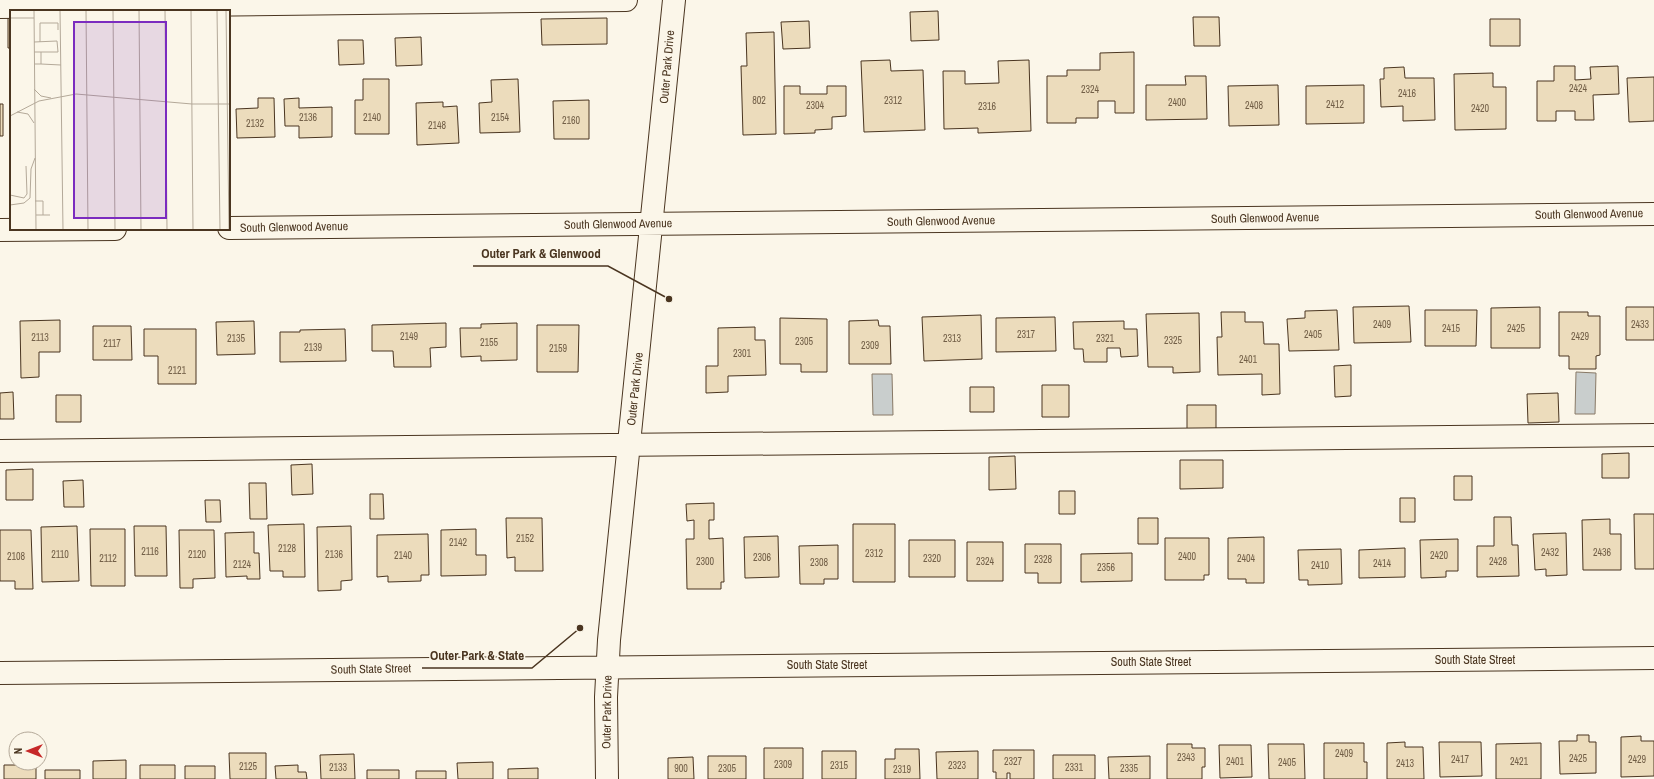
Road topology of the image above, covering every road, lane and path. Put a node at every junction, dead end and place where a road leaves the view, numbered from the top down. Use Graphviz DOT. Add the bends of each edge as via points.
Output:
graph roads {
  1 [pos="626,0"];
  2 [pos="674,0"];
  3 [pos="0,7"];
  4 [pos="1654,214"];
  5 [pos="652,224"];
  6 [pos="230,228"];
  7 [pos="0,230"];
  8 [pos="10,230"];
  9 [pos="1654,435"];
  10 [pos="629,446"];
  11 [pos="0,451"];
  12 [pos="1654,658"];
  13 [pos="608,667"];
  14 [pos="0,673"];
  15 [pos="607,779"];
  1 -- 3 [label="street"];
  2 -- 5 [label="street, Outer Park Drive"];
  4 -- 5 [label="street, South Glenwood Avenue"];
  5 -- 6 [label="street, South Glenwood Avenue"];
  5 -- 10 [label="street, Outer Park Drive"];
  7 -- 8 [label="street"];
  9 -- 10 [label="street"];
  10 -- 11 [label="street"];
  10 -- 13 [label="street, Outer Park Drive"];
  12 -- 13 [label="street, South State Street"];
  13 -- 14 [label="street, South State Street"];
  13 -- 15 [label="street, Outer Park Drive"];
}
